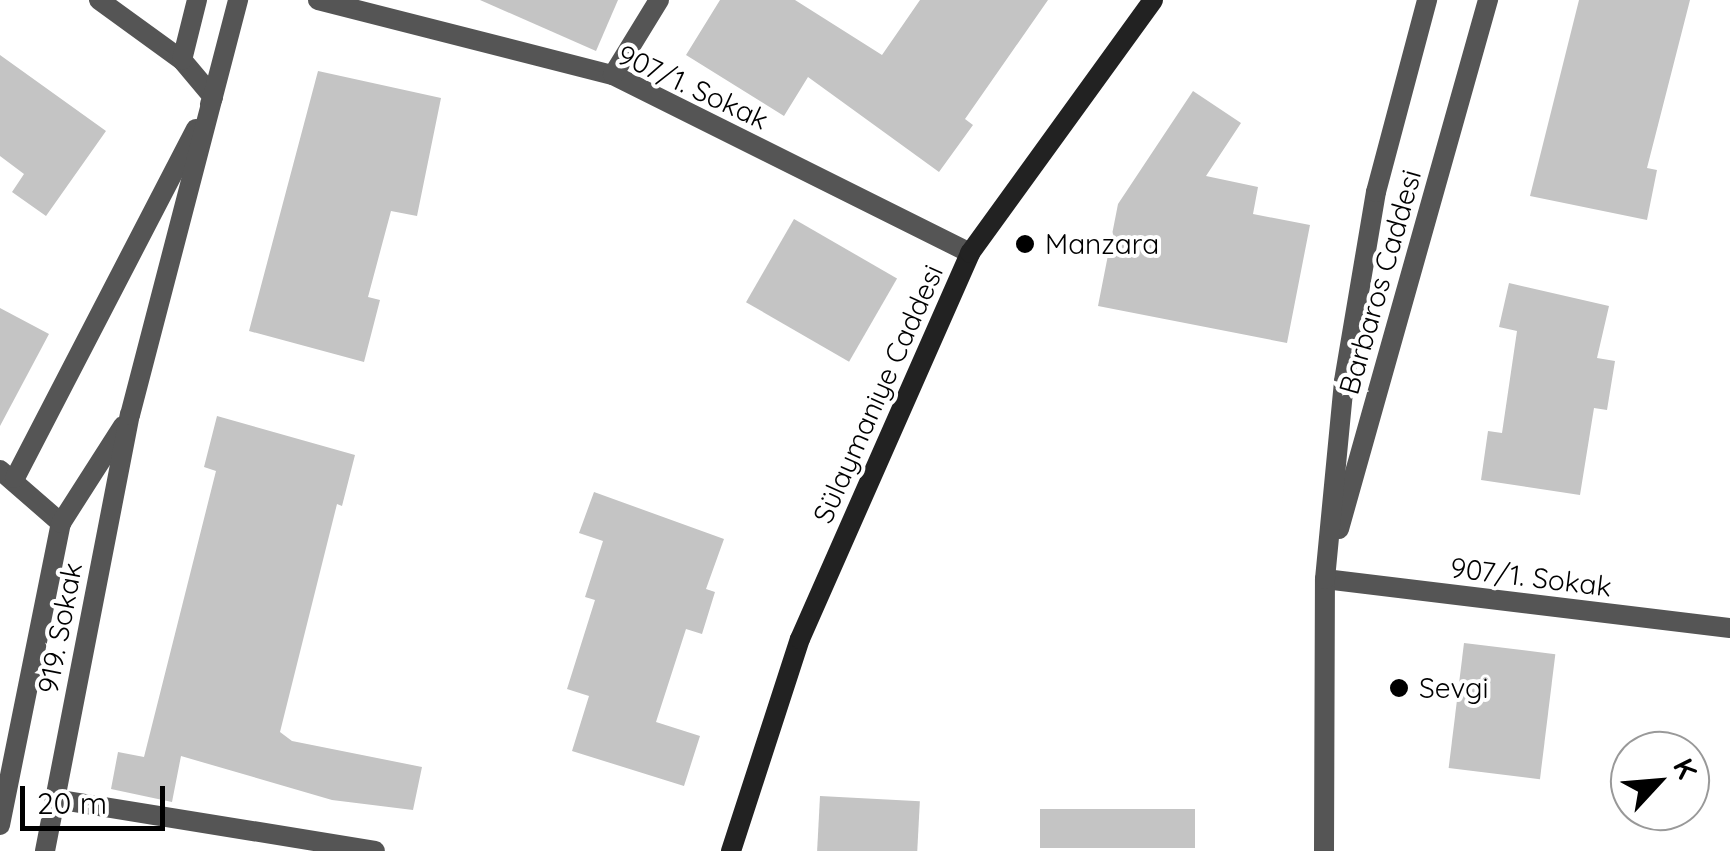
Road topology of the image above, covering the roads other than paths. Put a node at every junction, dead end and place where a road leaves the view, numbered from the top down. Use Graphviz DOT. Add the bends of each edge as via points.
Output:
graph roads {
  1 [pos="99,0"];
  2 [pos="197,0"];
  3 [pos="238,0"];
  4 [pos="318,0"];
  5 [pos="659,0"];
  6 [pos="1152,0"];
  7 [pos="1428,0"];
  8 [pos="1488,0"];
  9 [pos="182,60"];
  10 [pos="613,75"];
  11 [pos="214,98"];
  12 [pos="970,253"];
  13 [pos="130,415"];
  14 [pos="8,474"];
  15 [pos="61,522"];
  16 [pos="1326,579"];
  17 [pos="1730,628"];
  18 [pos="8,751"];
  19 [pos="55,798"];
  20 [pos="0,825"];
  21 [pos="44,851"];
  22 [pos="376,851"];
  23 [pos="731,851"];
  24 [pos="1324,851"];
  1 -- 9 [label="street"];
  2 -- 9 [label="street"];
  3 -- 11 [label="street, 919. Sokak"];
  4 -- 10 [label="street, 907/1. Sokak"];
  5 -- 10 [label="street"];
  6 -- 12 [label="main road, Sülaymaniye Caddesi"];
  7 -- 16 [label="street, Barbaros Caddesi" via="1376,192 1344,381"];
  8 -- 16 [label="street, Barbaros Caddesi"];
  9 -- 11 [label="street"];
  10 -- 12 [label="street, 907/1. Sokak"];
  11 -- 13 [label="street, 919. Sokak"];
  11 -- 14 [label="street, 919. Sokak"];
  12 -- 23 [label="main road, Sülaymaniye Caddesi" via="800,640"];
  13 -- 15 [label="street, 919. Sokak"];
  13 -- 19 [label="street, 919. Sokak"];
  14 -- 15 [label="street"];
  15 -- 18 [label="street, 919. Sokak"];
  16 -- 17 [label="street, 907/1. Sokak"];
  16 -- 24 [label="street, Barbaros Caddesi"];
  18 -- 20 [label="street, 919. Sokak"];
  19 -- 21 [label="street, 919. Sokak"];
  19 -- 22 [label="street"];
}
